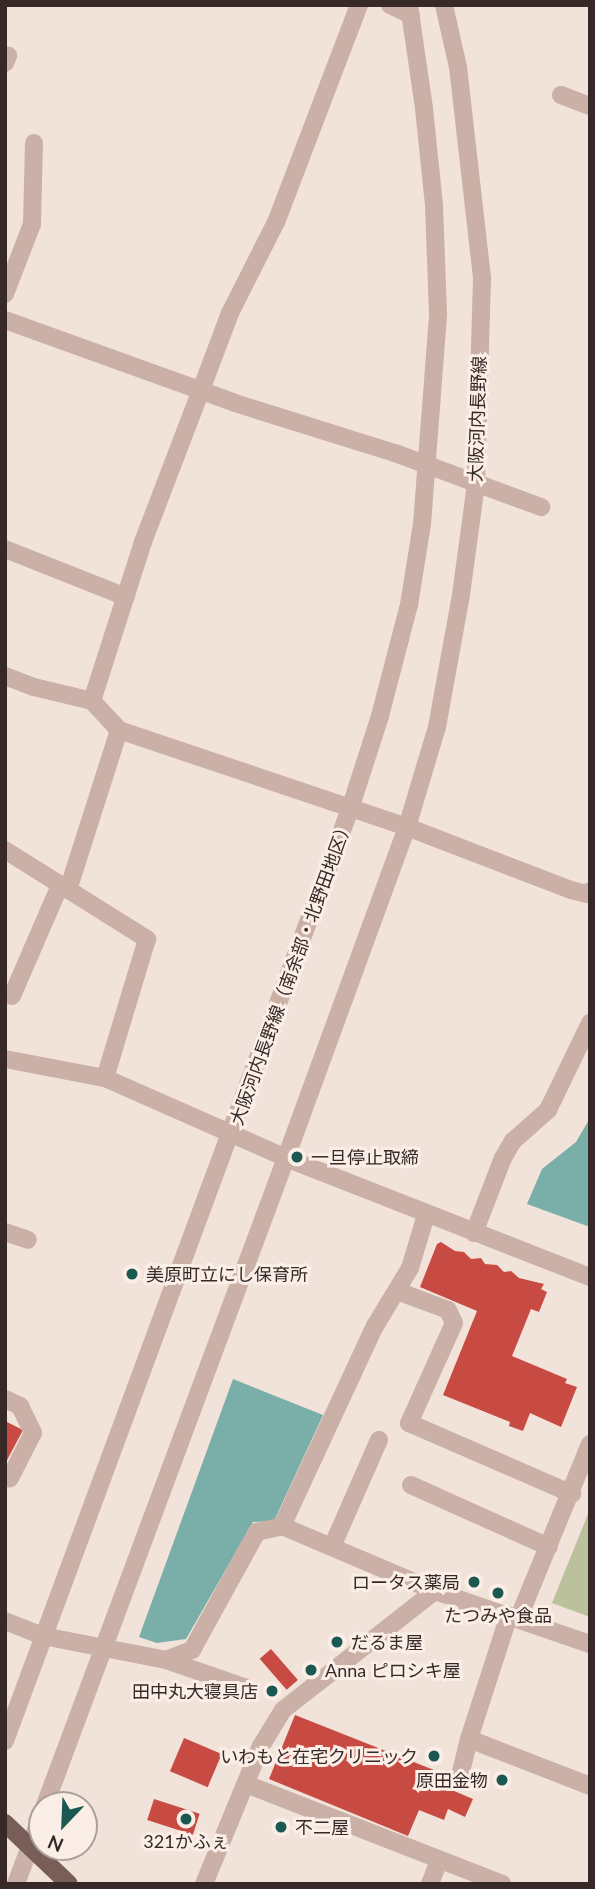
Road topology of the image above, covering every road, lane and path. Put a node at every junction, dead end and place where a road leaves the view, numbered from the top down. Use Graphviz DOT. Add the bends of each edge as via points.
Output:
graph roads {
  1 [pos="359,5"];
  2 [pos="390,5"];
  3 [pos="444,5"];
  4 [pos="410,10"];
  5 [pos="561,94"];
  6 [pos="590,106"];
  7 [pos="34,143"];
  8 [pos="5,294"];
  9 [pos="5,320"];
  10 [pos="201,390"];
  11 [pos="425,465"];
  12 [pos="476,484"];
  13 [pos="541,507"];
  14 [pos="5,549"];
  15 [pos="125,597"];
  16 [pos="5,676"];
  17 [pos="92,701"];
  18 [pos="119,730"];
  19 [pos="350,809"];
  20 [pos="407,827"];
  21 [pos="5,850"];
  22 [pos="64,888"];
  23 [pos="590,891"];
  24 [pos="12,996"];
  25 [pos="590,1023"];
  26 [pos="5,1059"];
  27 [pos="105,1078"];
  28 [pos="232,1135"];
  29 [pos="286,1158"];
  30 [pos="426,1215"];
  31 [pos="5,1231"];
  32 [pos="474,1233"];
  33 [pos="27,1240"];
  34 [pos="590,1277"];
  35 [pos="397,1292"];
  36 [pos="5,1399"];
  37 [pos="379,1440"];
  38 [pos="590,1444"];
  39 [pos="10,1478"];
  40 [pos="411,1485"];
  41 [pos="572,1494"];
  42 [pos="282,1526"];
  43 [pos="549,1547"];
  44 [pos="332,1548"];
  45 [pos="435,1591"];
  46 [pos="514,1616"];
  47 [pos="5,1621"];
  48 [pos="43,1636"];
  49 [pos="590,1644"];
  50 [pos="102,1647"];
  51 [pos="166,1660"];
  52 [pos="244,1687"];
  53 [pos="469,1739"];
  54 [pos="5,1741"];
  55 [pos="459,1780"];
  56 [pos="246,1784"];
  57 [pos="590,1786"];
  58 [pos="50,1791"];
  59 [pos="5,1823"];
  60 [pos="28,1845"];
  61 [pos="28,1852"];
  62 [pos="439,1860"];
  63 [pos="45,1861"];
  64 [pos="16,1884"];
  65 [pos="69,1884"];
  66 [pos="204,1884"];
  67 [pos="430,1884"];
  68 [pos="502,1884"];
  1 -- 10 [label="street" via="276,222 230,313"];
  2 -- 4 [label="street"];
  3 -- 12 [label="street, 大阪河内長野線" via="458,67 482,279"];
  4 -- 11 [label="street" via="433,205 438,314"];
  5 -- 6 [label="street"];
  7 -- 8 [label="street" via="32,224"];
  9 -- 10 [label="street"];
  10 -- 11 [label="street"];
  10 -- 15 [label="street"];
  11 -- 12 [label="street"];
  11 -- 19 [label="street" via="422,524 409,605"];
  12 -- 13 [label="street"];
  12 -- 20 [label="street, 大阪河内長野線" via="436,727"];
  14 -- 15 [label="street"];
  15 -- 17 [label="street"];
  16 -- 17 [label="street"];
  17 -- 18 [label="street"];
  18 -- 19 [label="street"];
  18 -- 22 [label="street"];
  19 -- 20 [label="street"];
  19 -- 28 [label="street, 大阪河内長野線（南余部・北野田地区）"];
  20 -- 23 [label="street" via="571,890"];
  20 -- 29 [label="street, 大阪河内長野線"];
  21 -- 22 [label="street"];
  22 -- 24 [label="street"];
  22 -- 27 [label="street" via="147,939"];
  25 -- 32 [label="street" via="548,1110 513,1141 503,1158"];
  26 -- 27 [label="street"];
  27 -- 28 [label="street"];
  28 -- 29 [label="street"];
  28 -- 48 [label="street, 大阪河内長野線（南余部・北野田地区）"];
  29 -- 30 [label="street"];
  29 -- 50 [label="street, 大阪河内長野線"];
  30 -- 32 [label="street"];
  30 -- 35 [label="street" via="410,1268"];
  31 -- 33 [label="street"];
  32 -- 34 [label="street"];
  35 -- 41 [label="street" via="448,1310 454,1323 409,1423"];
  35 -- 42 [label="street" via="375,1326"];
  36 -- 39 [label="street" via="20,1406 33,1433"];
  37 -- 44 [label="street"];
  38 -- 41 [label="street"];
  40 -- 43 [label="street"];
  41 -- 43 [label="street"];
  42 -- 44 [label="street"];
  42 -- 51 [label="street" via="257,1532 192,1650"];
  43 -- 46 [label="street"];
  44 -- 45 [label="street"];
  45 -- 46 [label="street"];
  45 -- 56 [label="street" via="283,1710 261,1746"];
  46 -- 49 [label="street"];
  46 -- 53 [label="street"];
  47 -- 48 [label="street"];
  48 -- 50 [label="street"];
  48 -- 54 [label="street, 大阪河内長野線（南余部・北野田地区）"];
  50 -- 51 [label="street"];
  50 -- 58 [label="street, 大阪河内長野線"];
  51 -- 52 [label="street"];
  53 -- 55 [label="street"];
  53 -- 57 [label="street"];
  56 -- 62 [label="street"];
  56 -- 66 [label="street"];
  59 -- 60 [label="main road"];
  61 -- 64 [label="street"];
  62 -- 67 [label="street"];
  62 -- 68 [label="street"];
  63 -- 65 [label="main road"];
}
